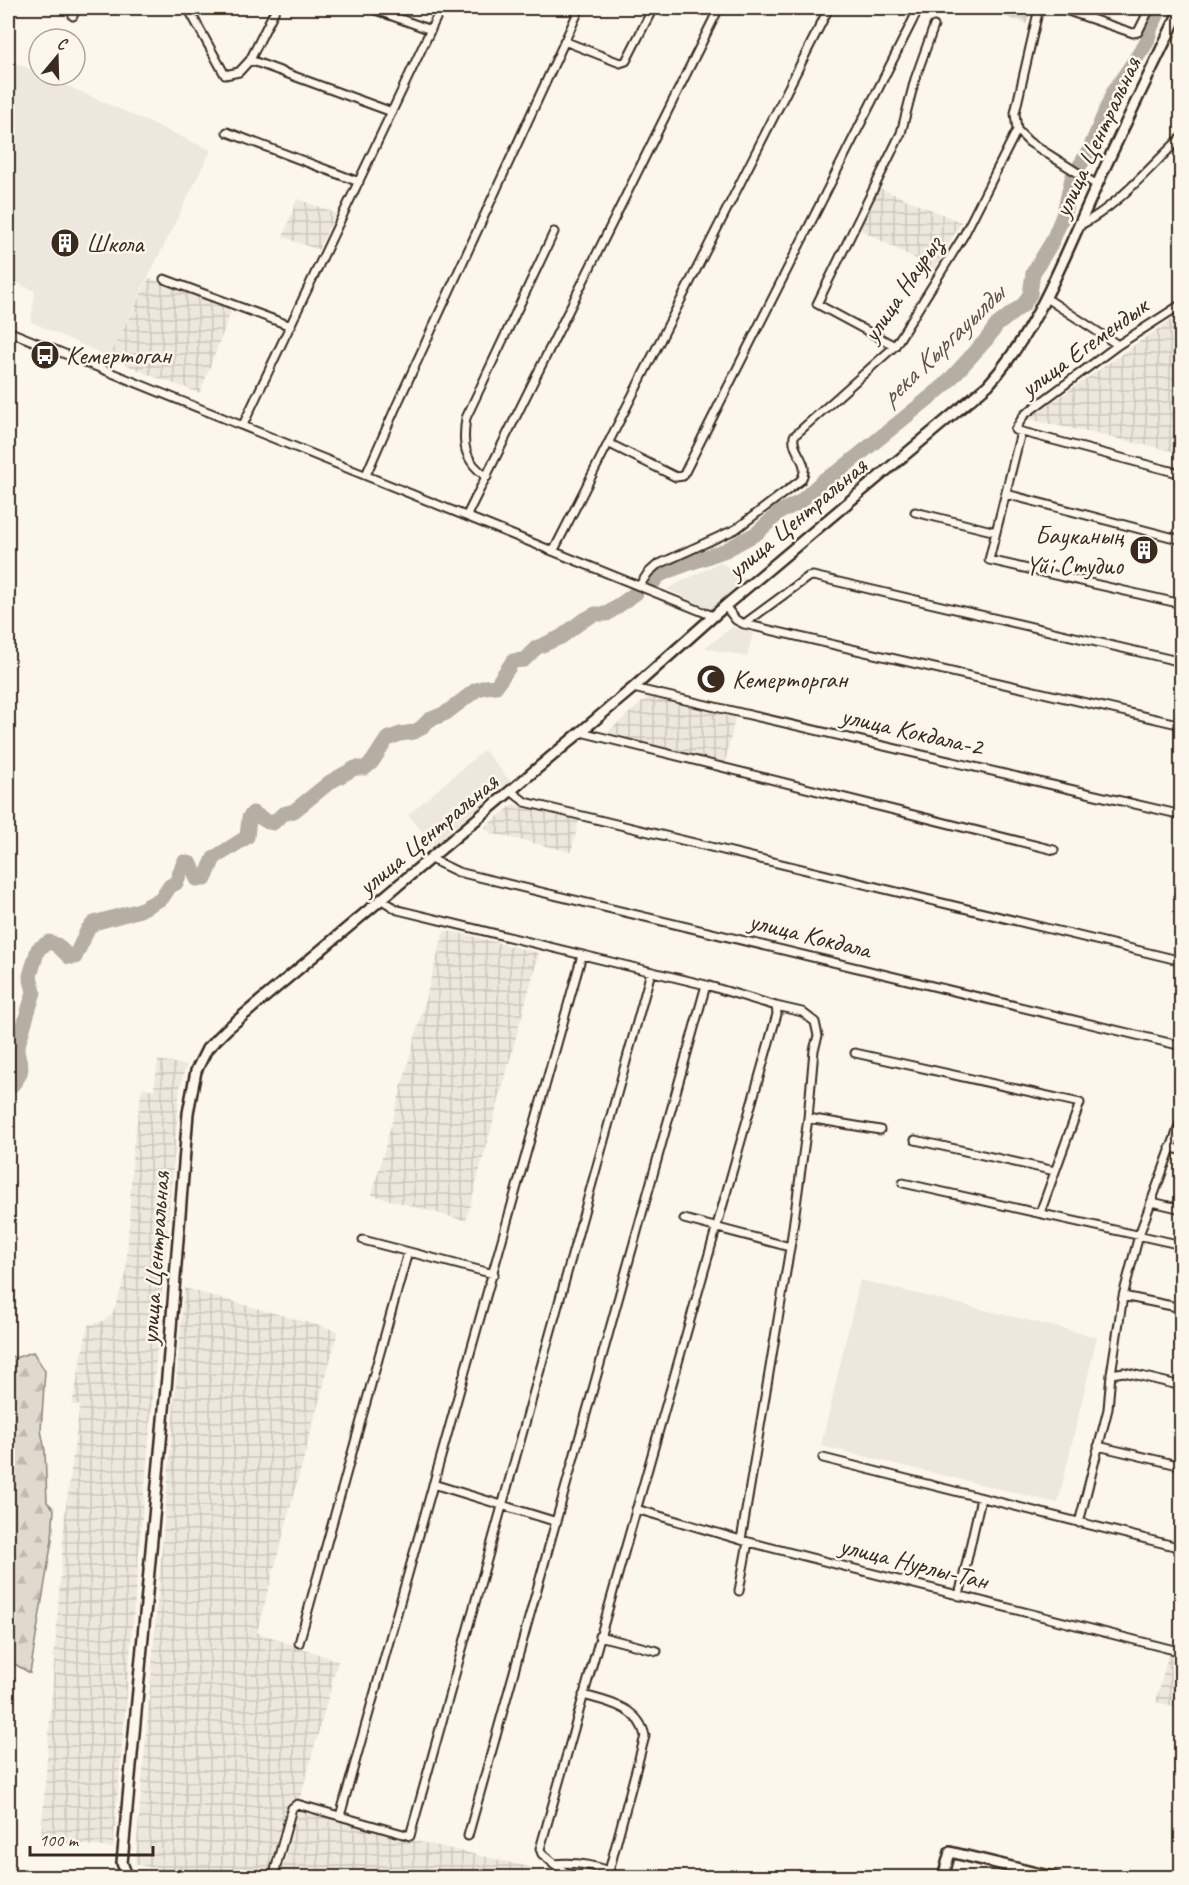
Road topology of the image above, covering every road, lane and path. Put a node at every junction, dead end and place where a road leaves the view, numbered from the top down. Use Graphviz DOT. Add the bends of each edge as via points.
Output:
graph roads {
  1 [pos="76,8"];
  2 [pos="188,8"];
  3 [pos="276,8"];
  4 [pos="370,8"];
  5 [pos="441,8"];
  6 [pos="580,8"];
  7 [pos="653,8"];
  8 [pos="719,8"];
  9 [pos="829,8"];
  10 [pos="919,8"];
  11 [pos="1039,8"];
  12 [pos="1059,8"];
  13 [pos="1150,8"];
  14 [pos="1181,8"];
  15 [pos="72,16"];
  16 [pos="934,26"];
  17 [pos="431,30"];
  18 [pos="564,41"];
  19 [pos="250,60"];
  20 [pos="392,112"];
  21 [pos="1017,130"];
  22 [pos="227,132"];
  23 [pos="1182,137"];
  24 [pos="359,182"];
  25 [pos="1097,184"];
  26 [pos="1079,226"];
  27 [pos="554,232"];
  28 [pos="164,279"];
  29 [pos="1046,298"];
  30 [pos="1182,303"];
  31 [pos="291,326"];
  32 [pos="8,331"];
  33 [pos="1118,345"];
  34 [pos="895,346"];
  35 [pos="243,425"];
  36 [pos="1018,431"];
  37 [pos="608,443"];
  38 [pos="1182,474"];
  39 [pos="366,475"];
  40 [pos="487,477"];
  41 [pos="1006,494"];
  42 [pos="915,512"];
  43 [pos="467,515"];
  44 [pos="996,532"];
  45 [pos="1182,540"];
  46 [pos="554,550"];
  47 [pos="640,585"];
  48 [pos="1182,604"];
  49 [pos="725,606"];
  50 [pos="713,616"];
  51 [pos="744,624"];
  52 [pos="1182,662"];
  53 [pos="633,688"];
  54 [pos="1182,725"];
  55 [pos="580,732"];
  56 [pos="511,791"];
  57 [pos="1182,815"];
  58 [pos="1054,850"];
  59 [pos="431,859"];
  60 [pos="382,900"];
  61 [pos="582,955"];
  62 [pos="1182,961"];
  63 [pos="651,972"];
  64 [pos="706,985"];
  65 [pos="776,1005"];
  66 [pos="1182,1046"];
  67 [pos="855,1053"];
  68 [pos="808,1118"];
  69 [pos="1182,1118"];
  70 [pos="880,1130"];
  71 [pos="915,1140"];
  72 [pos="1170,1148"];
  73 [pos="1182,1150"];
  74 [pos="1055,1171"];
  75 [pos="903,1183"];
  76 [pos="1152,1202"];
  77 [pos="1182,1209"];
  78 [pos="1040,1213"];
  79 [pos="684,1219"];
  80 [pos="716,1227"];
  81 [pos="1139,1235"];
  82 [pos="363,1240"];
  83 [pos="1182,1245"];
  84 [pos="790,1247"];
  85 [pos="408,1252"];
  86 [pos="494,1274"];
  87 [pos="1123,1296"];
  88 [pos="1182,1308"];
  89 [pos="1111,1374"];
  90 [pos="1182,1386"];
  91 [pos="1098,1446"];
  92 [pos="823,1458"];
  93 [pos="1182,1466"];
  94 [pos="433,1484"];
  95 [pos="981,1498"];
  96 [pos="501,1505"];
  97 [pos="636,1509"];
  98 [pos="556,1522"];
  99 [pos="1079,1523"];
  100 [pos="745,1541"];
  101 [pos="1182,1548"];
  102 [pos="739,1591"];
  103 [pos="959,1596"];
  104 [pos="599,1636"];
  105 [pos="299,1643"];
  106 [pos="657,1651"];
  107 [pos="1182,1652"];
  108 [pos="583,1695"];
  109 [pos="340,1816"];
  110 [pos="468,1836"];
  111 [pos="553,1864"];
  112 [pos="610,1874"];
  113 [pos="128,1878"];
  114 [pos="273,1878"];
  115 [pos="572,1878"];
  116 [pos="943,1878"];
  117 [pos="1057,1878"];
  1 -- 15 [label="street"];
  2 -- 19 [label="street" via="225,75 239,72"];
  3 -- 19 [label="street"];
  4 -- 17 [label="street"];
  5 -- 17 [label="street"];
  6 -- 18 [label="street"];
  7 -- 18 [label="street" via="626,61 620,63"];
  8 -- 40 [label="street"];
  9 -- 37 [label="street"];
  10 -- 37 [label="street" via="683,476 676,477"];
  11 -- 21 [label="street, улица Наурыз" via="1015,112"];
  12 -- 13 [label="street" via="1132,33 1138,32"];
  14 -- 25 [label="main road, улица Центральная"];
  16 -- 34 [label="street" via="901,132 817,304"];
  17 -- 20 [label="street"];
  18 -- 39 [label="street"];
  19 -- 20 [label="street"];
  20 -- 24 [label="street"];
  21 -- 25 [label="street" via="1029,142"];
  21 -- 34 [label="street, улица Наурыз" via="964,235"];
  22 -- 24 [label="street"];
  23 -- 26 [label="street" via="1113,206"];
  24 -- 31 [label="street"];
  25 -- 26 [label="main road, улица Центральная"];
  26 -- 29 [label="main road, улица Центральная"];
  27 -- 40 [label="street" via="466,418 467,456 474,468"];
  28 -- 31 [label="street"];
  29 -- 33 [label="street"];
  29 -- 49 [label="main road, улица Центральная" via="1026,335 988,385"];
  30 -- 33 [label="street, улица Егемендык"];
  31 -- 35 [label="street"];
  32 -- 35 [label="street"];
  33 -- 36 [label="street, улица Егемендык" via="1024,415"];
  34 -- 47 [label="street, улица Наурыз" via="794,436 792,444 805,466 801,480 736,529 657,565"];
  35 -- 39 [label="street"];
  36 -- 38 [label="street"];
  36 -- 41 [label="street"];
  37 -- 46 [label="street"];
  39 -- 43 [label="street"];
  40 -- 43 [label="street"];
  41 -- 44 [label="street"];
  41 -- 45 [label="street"];
  42 -- 44 [label="street"];
  43 -- 46 [label="street"];
  44 -- 48 [label="street" via="989,560"];
  46 -- 47 [label="street"];
  47 -- 50 [label="street"];
  49 -- 50 [label="main road, улица Центральная"];
  49 -- 51 [label="street"];
  50 -- 53 [label="main road, улица Центральная"];
  51 -- 52 [label="street" via="813,576"];
  51 -- 54 [label="street"];
  53 -- 55 [label="main road, улица Центральная"];
  53 -- 57 [label="street, улица Кокдала-2"];
  55 -- 56 [label="main road, улица Центральная"];
  55 -- 58 [label="street"];
  56 -- 59 [label="main road, улица Центральная"];
  56 -- 62 [label="street" via="525,802"];
  59 -- 60 [label="main road, улица Центральная"];
  59 -- 66 [label="street, улица Кокдала" via="458,872"];
  60 -- 61 [label="street" via="398,910"];
  60 -- 113 [label="main road, улица Центральная" via="227,1029 207,1049 194,1077 122,1863"];
  61 -- 63 [label="street"];
  61 -- 86 [label="street"];
  63 -- 64 [label="street"];
  63 -- 96 [label="street"];
  64 -- 65 [label="street"];
  64 -- 98 [label="street"];
  65 -- 68 [label="street" via="802,1012 815,1022 818,1036"];
  65 -- 80 [label="street" via="777,1014"];
  67 -- 74 [label="street" via="1080,1103"];
  68 -- 70 [label="street"];
  68 -- 84 [label="street"];
  69 -- 72 [label="street"];
  71 -- 74 [label="street"];
  72 -- 73 [label="street"];
  72 -- 76 [label="street"];
  74 -- 78 [label="street"];
  75 -- 78 [label="street"];
  76 -- 77 [label="street"];
  76 -- 81 [label="street"];
  78 -- 81 [label="street"];
  79 -- 80 [label="street"];
  80 -- 84 [label="street"];
  80 -- 97 [label="street"];
  81 -- 83 [label="street"];
  81 -- 87 [label="street"];
  82 -- 85 [label="street"];
  84 -- 100 [label="street"];
  85 -- 86 [label="street"];
  85 -- 105 [label="street"];
  86 -- 94 [label="street"];
  87 -- 88 [label="street"];
  87 -- 89 [label="street"];
  89 -- 90 [label="street" via="1124,1372"];
  89 -- 91 [label="street" via="1108,1409"];
  91 -- 93 [label="street"];
  91 -- 99 [label="street"];
  92 -- 95 [label="street"];
  94 -- 96 [label="street"];
  94 -- 109 [label="street"];
  95 -- 99 [label="street"];
  95 -- 103 [label="street"];
  96 -- 98 [label="street"];
  96 -- 109 [label="street" via="410,1836"];
  97 -- 100 [label="street, улица Нурлы-Тан"];
  97 -- 104 [label="street"];
  98 -- 110 [label="street"];
  99 -- 101 [label="street"];
  100 -- 102 [label="street"];
  100 -- 103 [label="street, улица Нурлы-Тан"];
  103 -- 107 [label="street, улица Нурлы-Тан"];
  104 -- 106 [label="street"];
  104 -- 108 [label="street"];
  108 -- 111 [label="street" via="540,1849"];
  108 -- 112 [label="street" via="635,1714 645,1736"];
  109 -- 114 [label="street" via="297,1804 292,1808"];
  111 -- 112 [label="street" via="589,1864"];
  111 -- 115 [label="street"];
  116 -- 117 [label="main road" via="950,1852"];
}
